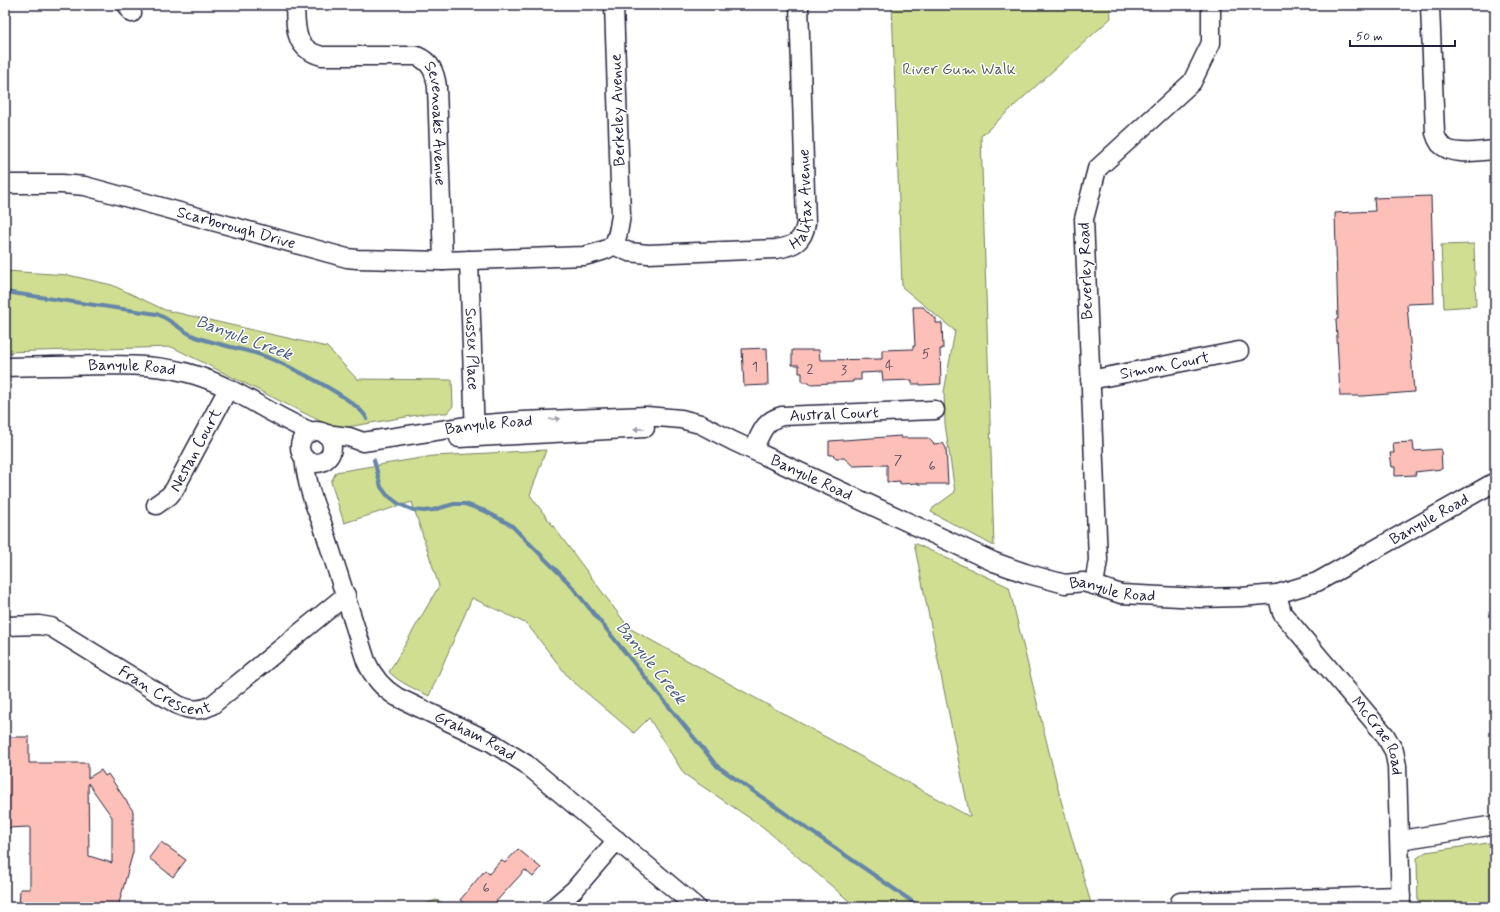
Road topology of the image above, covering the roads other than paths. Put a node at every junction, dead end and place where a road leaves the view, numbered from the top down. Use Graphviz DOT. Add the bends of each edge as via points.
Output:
graph roads {
  1 [pos="295,5"];
  2 [pos="614,5"];
  3 [pos="799,5"];
  4 [pos="1211,5"];
  5 [pos="1430,5"];
  6 [pos="1495,150"];
  7 [pos="5,184"];
  8 [pos="619,248"];
  9 [pos="469,260"];
  10 [pos="444,261"];
  11 [pos="1239,351"];
  12 [pos="5,367"];
  13 [pos="1090,380"];
  14 [pos="228,389"];
  15 [pos="252,401"];
  16 [pos="935,410"];
  17 [pos="475,432"];
  18 [pos="319,433"];
  19 [pos="733,441"];
  20 [pos="363,442"];
  21 [pos="753,450"];
  22 [pos="302,452"];
  23 [pos="326,459"];
  24 [pos="1495,482"];
  25 [pos="156,505"];
  26 [pos="322,523"];
  27 [pos="1094,585"];
  28 [pos="1277,594"];
  29 [pos="346,595"];
  30 [pos="5,626"];
  31 [pos="1495,825"];
  32 [pos="617,840"];
  33 [pos="1400,840"];
  34 [pos="1401,901"];
  35 [pos="1180,902"];
  36 [pos="554,907"];
  37 [pos="696,907"];
  1 -- 10 [label="street, Sevenoaks Avenue" via="297,35 304,47 314,54 417,56 434,70 437,87"];
  2 -- 8 [label="street, Berkeley Avenue" via="621,215"];
  3 -- 8 [label="street, Halifax Avenue" via="806,223 801,238 792,246 776,249 648,254"];
  4 -- 13 [label="street, Beverley Road" via="1211,43 1192,82 1096,169 1084,219"];
  5 -- 6 [label="street" via="1434,133 1439,143 1455,152"];
  7 -- 10 [label="street, Scarborough Drive" via="85,186 347,258"];
  8 -- 9 [label="street" via="621,255 608,259 584,256"];
  9 -- 10 [label="street, Scarborough Drive"];
  9 -- 17 [label="street, Sussex Place"];
  11 -- 13 [label="street, Simon Court"];
  12 -- 14 [label="street, Banyule Road" via="155,366 196,376"];
  13 -- 27 [label="street, Beverley Road" via="1098,560"];
  14 -- 15 [label="street, Banyule Road"];
  14 -- 25 [label="street, Nestan Court" via="174,490"];
  15 -- 18 [label="street, Banyule Road" via="289,422"];
  15 -- 22 [label="street, Banyule Road"];
  16 -- 21 [label="street, Austral Court" via="782,416 767,424"];
  19 -- 17 [label="street, Banyule Road, one-way" via="697,432 658,428 548,434"];
  17 -- 19 [label="street, Banyule Road, one-way" via="523,421 662,416 700,424"];
  17 -- 20 [label="street, Banyule Road"];
  18 -- 20 [label="street, Banyule Road" via="349,437"];
  18 -- 22 [label="street" via="304,438"];
  18 -- 23 [label="street" via="332,442"];
  19 -- 21 [label="street, Banyule Road"];
  20 -- 23 [label="street, Banyule Road" via="357,447"];
  21 -- 27 [label="street, Banyule Road" via="994,562 1065,584 1083,582"];
  22 -- 23 [label="street" via="313,463"];
  22 -- 26 [label="street, Graham Road" via="313,503"];
  23 -- 26 [label="street, Graham Road" via="320,476"];
  24 -- 28 [label="street, Banyule Road" via="1317,582"];
  26 -- 29 [label="street, Graham Road"];
  27 -- 28 [label="street, Banyule Road" via="1121,594 1199,598"];
  28 -- 33 [label="street, McCrae Road" via="1282,613 1385,736 1394,751"];
  29 -- 30 [label="street, Fran Crescent" via="212,705 196,710 178,705 51,627"];
  29 -- 32 [label="street, Graham Road" via="366,661 371,672 383,686 397,696 508,752 543,777"];
  31 -- 33 [label="street"];
  32 -- 36 [label="street" via="574,890"];
  32 -- 37 [label="street, Graham Road"];
  33 -- 34 [label="street, McCrae Road"];
  34 -- 35 [label="street"];
}
